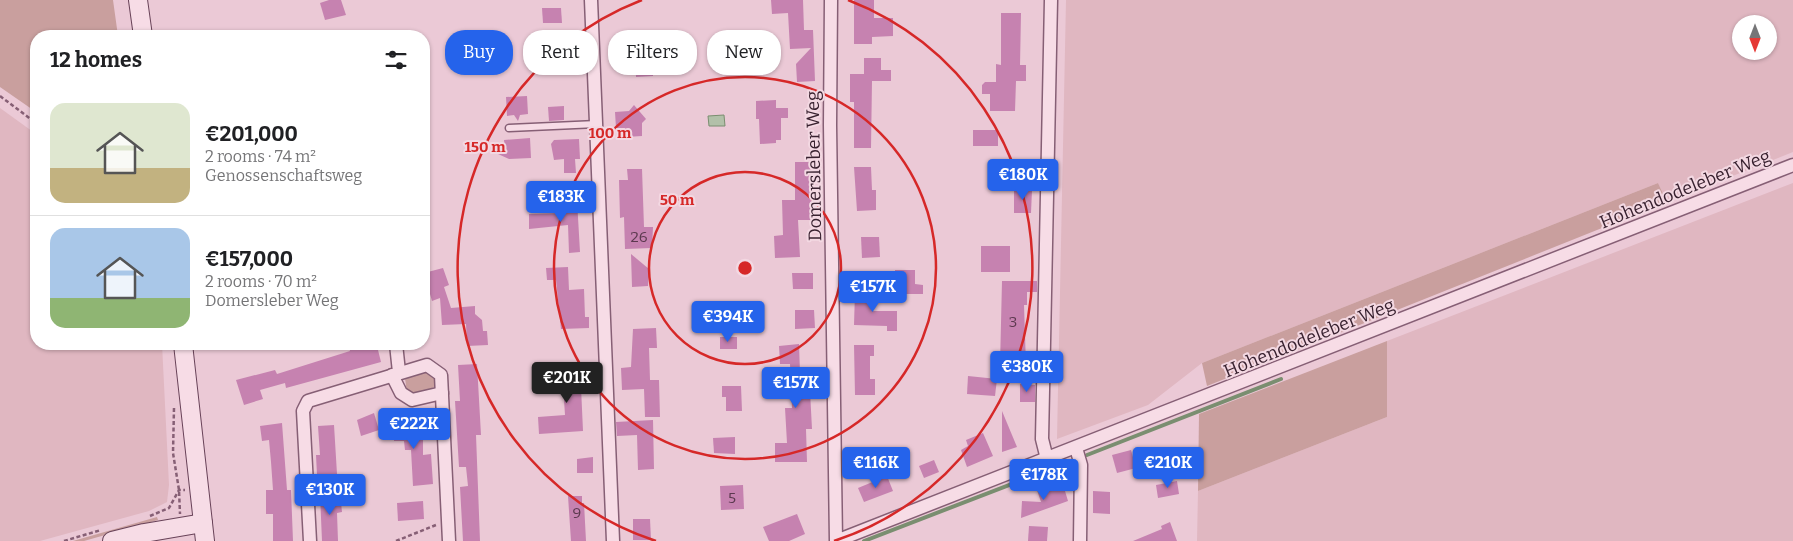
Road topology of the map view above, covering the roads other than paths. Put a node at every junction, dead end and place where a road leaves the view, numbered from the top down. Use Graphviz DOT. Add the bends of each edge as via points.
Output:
graph roads {
  1 [pos="138,0"];
  2 [pos="591,0"];
  3 [pos="831,0"];
  4 [pos="1050,0"];
  5 [pos="142,30"];
  6 [pos="597,124"];
  7 [pos="509,128"];
  8 [pos="1793,166"];
  9 [pos="184,350"];
  10 [pos="396,350"];
  11 [pos="395,374"];
  12 [pos="442,393"];
  13 [pos="1076,448"];
  14 [pos="1047,459"];
  15 [pos="203,523"];
  16 [pos="112,541"];
  17 [pos="205,541"];
  18 [pos="310,541"];
  19 [pos="449,541"];
  20 [pos="614,541"];
  21 [pos="836,541"];
  22 [pos="1080,541"];
  1 -- 5 [label="main road"];
  2 -- 6 [label="street"];
  3 -- 21 [label="street, Domersleber Weg"];
  4 -- 14 [label="street" via="1042,439"];
  6 -- 7 [label="lane"];
  6 -- 20 [label="street"];
  8 -- 13 [label="street, Hohendodeleber Weg"];
  9 -- 15 [label="main road"];
  10 -- 11 [label="street"];
  11 -- 12 [label="street" via="401,394 412,400"];
  11 -- 12 [label="street" via="427,365 441,375"];
  11 -- 18 [label="street" via="308,401 303,411"];
  12 -- 19 [label="street"];
  13 -- 14 [label="street, Hohendodeleber Weg"];
  13 -- 22 [label="street" via="1081,465"];
  14 -- 21 [label="street, Hohendodeleber Weg"];
  15 -- 16 [label="main road"];
  15 -- 17 [label="main road"];
}
